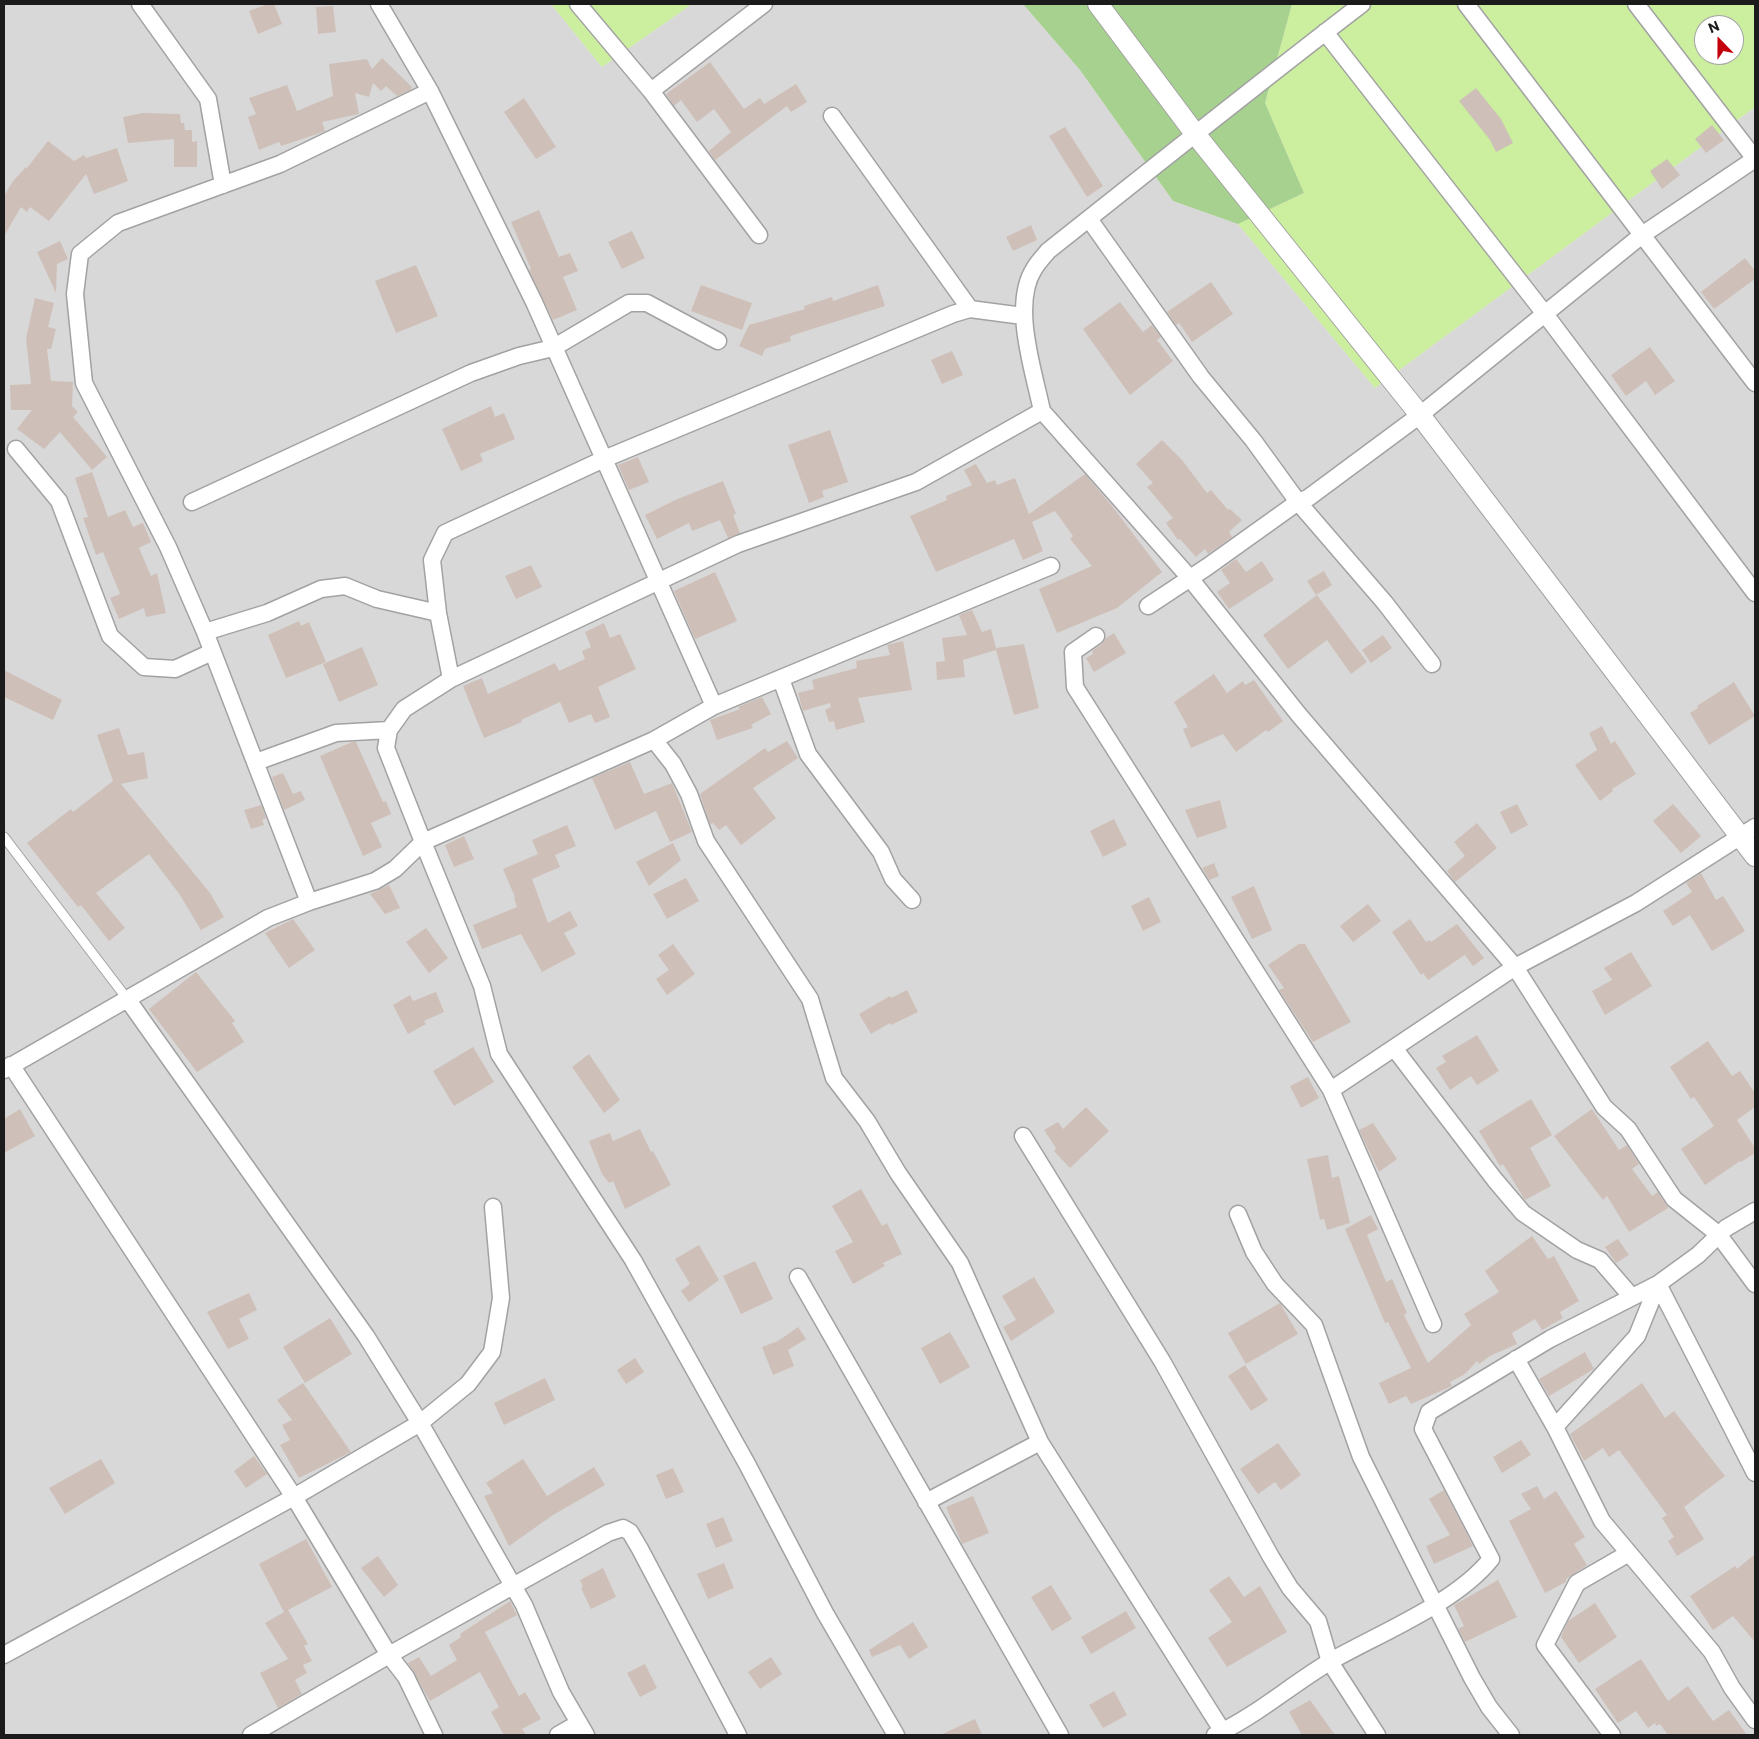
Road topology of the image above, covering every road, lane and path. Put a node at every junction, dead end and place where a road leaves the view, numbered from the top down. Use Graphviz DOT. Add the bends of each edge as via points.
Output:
graph roads {
  1 [pos="140,4"];
  2 [pos="379,4"];
  3 [pos="578,4"];
  4 [pos="764,4"];
  5 [pos="1098,4"];
  6 [pos="1362,4"];
  7 [pos="1466,4"];
  8 [pos="1636,4"];
  9 [pos="1325,32"];
  10 [pos="430,91"];
  11 [pos="651,91"];
  12 [pos="832,116"];
  13 [pos="1196,135"];
  14 [pos="1755,159"];
  15 [pos="222,185"];
  16 [pos="1089,219"];
  17 [pos="759,235"];
  18 [pos="1642,235"];
  19 [pos="970,309"];
  20 [pos="1545,314"];
  21 [pos="1023,316"];
  22 [pos="718,341"];
  23 [pos="553,348"];
  24 [pos="1755,383"];
  25 [pos="1042,411"];
  26 [pos="1420,415"];
  27 [pos="16,449"];
  28 [pos="604,459"];
  29 [pos="192,502"];
  30 [pos="1298,502"];
  31 [pos="1051,566"];
  32 [pos="1189,577"];
  33 [pos="660,582"];
  34 [pos="1755,593"];
  35 [pos="1148,606"];
  36 [pos="438,613"];
  37 [pos="205,632"];
  38 [pos="1096,636"];
  39 [pos="212,652"];
  40 [pos="1432,664"];
  41 [pos="451,679"];
  42 [pos="781,679"];
  43 [pos="714,706"];
  44 [pos="389,730"];
  45 [pos="654,740"];
  46 [pos="256,762"];
  47 [pos="1748,832"];
  48 [pos="4,837"];
  49 [pos="423,842"];
  50 [pos="1755,856"];
  51 [pos="912,900"];
  52 [pos="309,902"];
  53 [pos="1515,967"];
  54 [pos="128,1000"];
  55 [pos="1394,1048"];
  56 [pos="7,1068"];
  57 [pos="1331,1090"];
  58 [pos="1023,1136"];
  59 [pos="493,1207"];
  60 [pos="1755,1211"];
  61 [pos="1238,1214"];
  62 [pos="1718,1234"];
  63 [pos="798,1278"];
  64 [pos="1658,1284"];
  65 [pos="1755,1284"];
  66 [pos="1631,1296"];
  67 [pos="1433,1324"];
  68 [pos="1516,1359"];
  69 [pos="420,1424"];
  70 [pos="1554,1427"];
  71 [pos="1040,1442"];
  72 [pos="1755,1472"];
  73 [pos="294,1497"];
  74 [pos="926,1502"];
  75 [pos="1629,1553"];
  76 [pos="512,1586"];
  77 [pos="1436,1603"];
  78 [pos="4,1655"];
  79 [pos="389,1655"];
  80 [pos="1330,1662"];
  81 [pos="1755,1720"];
  82 [pos="582,1729"];
  83 [pos="1221,1734"];
  84 [pos="251,1735"];
  85 [pos="434,1735"];
  86 [pos="558,1735"];
  87 [pos="738,1735"];
  88 [pos="896,1735"];
  89 [pos="1060,1735"];
  90 [pos="1377,1735"];
  91 [pos="1511,1735"];
  92 [pos="1612,1735"];
  1 -- 15 [label="street" via="208,100"];
  2 -- 10 [label="street"];
  3 -- 11 [label="street"];
  4 -- 11 [label="street"];
  5 -- 13 [label="street"];
  6 -- 9 [label="street"];
  7 -- 18 [label="street"];
  8 -- 14 [label="street"];
  9 -- 13 [label="street" via="1242,95"];
  9 -- 20 [label="street"];
  10 -- 15 [label="street" via="280,164"];
  10 -- 23 [label="street" via="534,302"];
  11 -- 17 [label="street"];
  12 -- 19 [label="street"];
  13 -- 16 [label="street"];
  13 -- 26 [label="street"];
  14 -- 18 [label="street"];
  15 -- 37 [label="street" via="118,223 80,254 74,294 84,383 168,547"];
  16 -- 21 [label="street" via="1048,251 1033,270 1025,295"];
  16 -- 30 [label="street" via="1201,377"];
  18 -- 20 [label="street"];
  18 -- 24 [label="street"];
  19 -- 21 [label="street"];
  19 -- 28 [label="street"];
  20 -- 26 [label="street"];
  20 -- 34 [label="street"];
  21 -- 25 [label="street"];
  22 -- 23 [label="street" via="647,303 629,303"];
  23 -- 28 [label="street"];
  23 -- 29 [label="street" via="471,373"];
  25 -- 32 [label="street"];
  25 -- 33 [label="street" via="916,482 738,544"];
  26 -- 30 [label="street" via="1308,498"];
  26 -- 47 [label="street"];
  27 -- 39 [label="street" via="59,501 110,636 144,667 175,669"];
  28 -- 33 [label="street"];
  28 -- 36 [label="street" via="445,533 432,560"];
  30 -- 32 [label="street"];
  30 -- 40 [label="street" via="1385,602"];
  31 -- 42 [label="street"];
  32 -- 35 [label="street"];
  32 -- 53 [label="street" via="1299,715"];
  33 -- 41 [label="street"];
  33 -- 43 [label="street"];
  36 -- 37 [label="street" via="376,599 345,586 321,589 267,613"];
  36 -- 41 [label="street"];
  37 -- 39 [label="street"];
  38 -- 57 [label="street" via="1073,652 1075,687"];
  39 -- 46 [label="street"];
  41 -- 44 [label="street" via="404,709"];
  42 -- 43 [label="street"];
  42 -- 51 [label="street" via="808,754 881,852 893,879"];
  43 -- 45 [label="street"];
  44 -- 46 [label="street" via="336,733"];
  44 -- 49 [label="street" via="386,748"];
  45 -- 49 [label="street"];
  45 -- 71 [label="street" via="689,794 706,841 810,999 834,1078 867,1121 898,1173 960,1263"];
  46 -- 52 [label="street"];
  47 -- 50 [label="street"];
  47 -- 53 [label="street" via="1636,903"];
  48 -- 54 [label="lane"];
  49 -- 52 [label="street" via="395,869 375,881"];
  49 -- 88 [label="street" via="482,986 499,1054 633,1260 747,1464 825,1613"];
  52 -- 54 [label="street" via="268,918"];
  53 -- 55 [label="street"];
  53 -- 62 [label="street" via="1604,1107 1628,1129 1674,1199"];
  54 -- 56 [label="street"];
  54 -- 69 [label="street" via="366,1336"];
  55 -- 57 [label="street"];
  55 -- 66 [label="street" via="1523,1213 1577,1250 1600,1260"];
  56 -- 73 [label="street"];
  57 -- 67 [label="street"];
  58 -- 80 [label="street" via="1162,1361 1271,1557 1290,1588 1318,1621"];
  59 -- 69 [label="street" via="501,1298 492,1352 468,1384"];
  60 -- 62 [label="street"];
  61 -- 77 [label="street" via="1254,1252 1275,1284 1314,1325 1361,1457"];
  62 -- 64 [label="street" via="1698,1255"];
  62 -- 65 [label="street"];
  63 -- 74 [label="street"];
  64 -- 66 [label="street"];
  64 -- 70 [label="street" via="1637,1336"];
  64 -- 72 [label="street"];
  66 -- 68 [label="street"];
  68 -- 70 [label="street"];
  68 -- 77 [label="street" via="1429,1412 1423,1429 1491,1559 1478,1575"];
  69 -- 73 [label="street"];
  69 -- 76 [label="street"];
  70 -- 75 [label="street" via="1602,1521"];
  71 -- 74 [label="street"];
  71 -- 83 [label="street"];
  73 -- 78 [label="street"];
  73 -- 79 [label="street"];
  74 -- 89 [label="street"];
  75 -- 81 [label="street" via="1712,1652"];
  75 -- 92 [label="street" via="1577,1583 1545,1645"];
  76 -- 79 [label="street"];
  76 -- 82 [label="street" via="524,1604 561,1692"];
  76 -- 87 [label="street" via="608,1533 623,1528 630,1532"];
  77 -- 80 [label="street"];
  77 -- 91 [label="street" via="1488,1708"];
  79 -- 84 [label="street"];
  79 -- 85 [label="street" via="406,1676"];
  80 -- 83 [label="street"];
  80 -- 90 [label="street"];
  82 -- 86 [label="street"];
}
